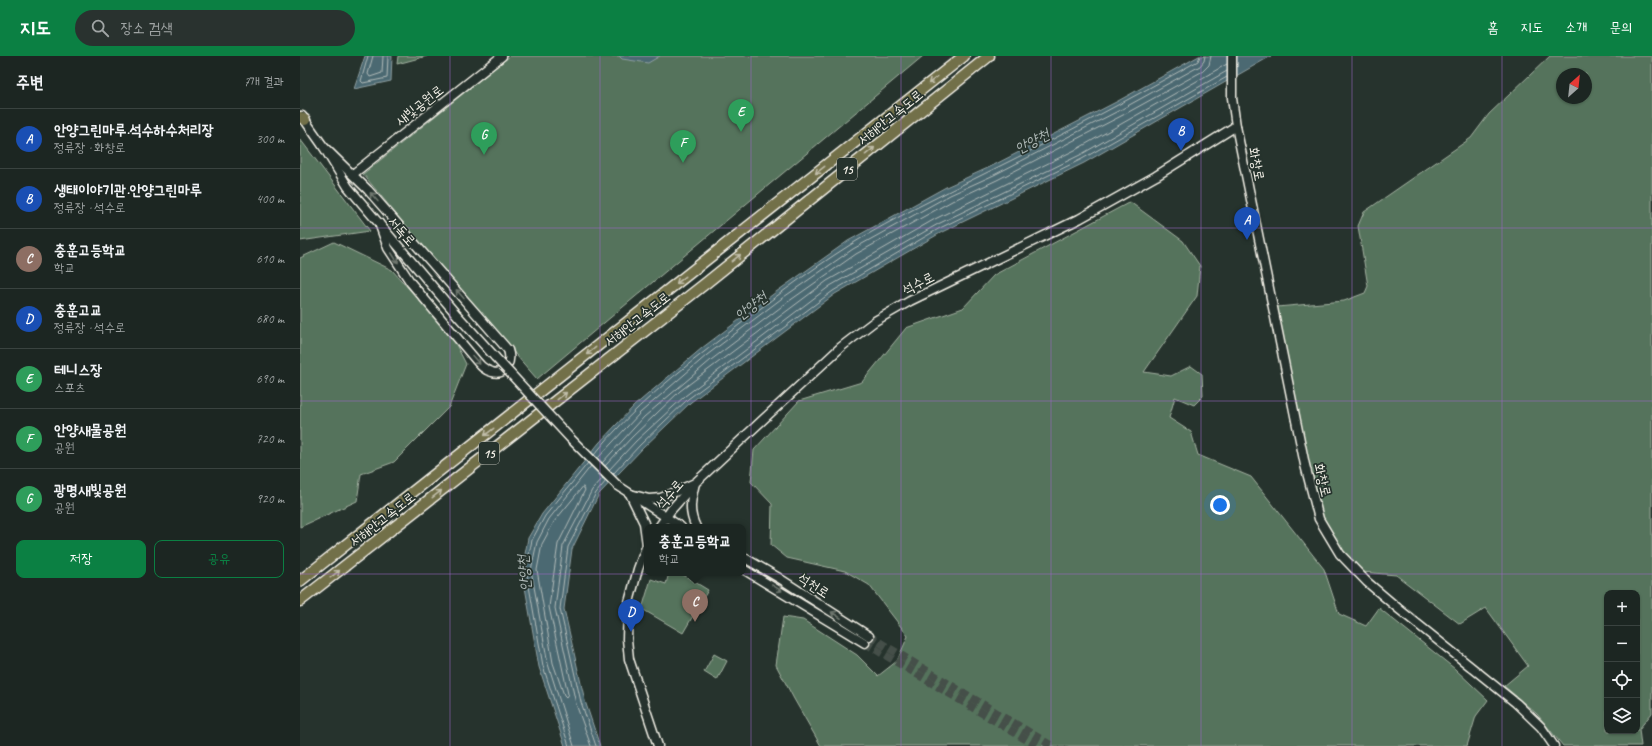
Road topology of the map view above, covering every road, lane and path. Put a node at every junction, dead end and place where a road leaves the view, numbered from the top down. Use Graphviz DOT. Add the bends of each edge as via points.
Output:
graph roads {
  1 [pos="502,56"];
  2 [pos="964,56"];
  3 [pos="989,56"];
  4 [pos="1232,56"];
  5 [pos="302,117"];
  6 [pos="1236,126"];
  7 [pos="323,146"];
  8 [pos="353,174"];
  9 [pos="379,223"];
  10 [pos="695,484"];
  11 [pos="630,494"];
  12 [pos="666,517"];
  13 [pos="644,524"];
  14 [pos="661,524"];
  15 [pos="677,524"];
  16 [pos="695,524"];
  17 [pos="644,555"];
  18 [pos="746,559"];
  19 [pos="746,571"];
  20 [pos="300,581"];
  21 [pos="302,600"];
  22 [pos="658,746"];
  23 [pos="1554,746"];
  1 -- 8 [label="street, 새빛공원로"];
  2 -- 20 [label="highway, 서해안고속도로 / 15, one-way"];
  21 -- 3 [label="highway, 서해안고속도로 / 15, one-way" via="706,283"];
  4 -- 6 [label="street, 화창로" via="1232,98"];
  5 -- 7 [label="street, 서독로"];
  6 -- 10 [label="street, 석수로" via="1156,176 1079,219 910,301 875,321 841,347"];
  6 -- 23 [label="street, 화창로" via="1305,465 1319,519 1340,554 1367,582 1516,703 1541,727"];
  7 -- 8 [label="street"];
  7 -- 9 [label="street, 서독로" via="348,187"];
  9 -- 8 [label="street, one-way" via="388,248 411,283 475,359 491,372 497,373 505,369 509,362 508,350"];
  9 -- 11 [label="street, 서독로, bridge" via="457,315 570,438 617,485"];
  10 -- 11 [label="street" via="661,498 649,499"];
  10 -- 12 [label="street, 석수로"];
  10 -- 16 [label="street" via="690,502"];
  11 -- 12 [label="street"];
  11 -- 13 [label="street"];
  12 -- 14 [label="street, 석수로"];
  12 -- 15 [label="street"];
  17 -- 22 [label="street" via="628,606 627,639 629,659"];
  19 -- 18 [label="street, 석천로, one-way" via="867,640 779,578"];
}
